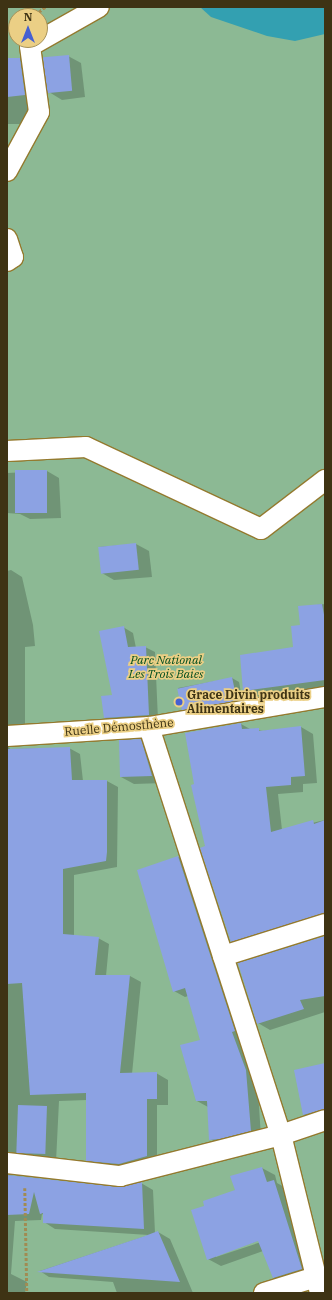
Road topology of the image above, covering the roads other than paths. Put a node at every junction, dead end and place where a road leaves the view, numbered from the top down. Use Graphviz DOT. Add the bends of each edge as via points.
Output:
graph roads {
  1 [pos="99,7"];
  2 [pos="7,171"];
  3 [pos="7,239"];
  4 [pos="7,261"];
  5 [pos="7,450"];
  6 [pos="325,480"];
  7 [pos="325,697"];
  8 [pos="149,727"];
  9 [pos="7,736"];
  10 [pos="325,924"];
  11 [pos="223,956"];
  12 [pos="325,1120"];
  13 [pos="281,1135"];
  14 [pos="16,1164"];
  15 [pos="318,1285"];
  16 [pos="264,1293"];
  1 -- 2 [label="street" via="30,46 39,112"];
  3 -- 4 [label="street" via="13,257"];
  5 -- 6 [label="street" via="86,447 261,529"];
  7 -- 8 [label="street, Ruelle Démosthène"];
  8 -- 9 [label="street, Ruelle Démosthène"];
  8 -- 11 [label="street"];
  10 -- 11 [label="street"];
  11 -- 13 [label="street"];
  12 -- 13 [label="street"];
  13 -- 14 [label="street" via="120,1176"];
  13 -- 15 [label="street"];
  15 -- 16 [label="street"];
}
